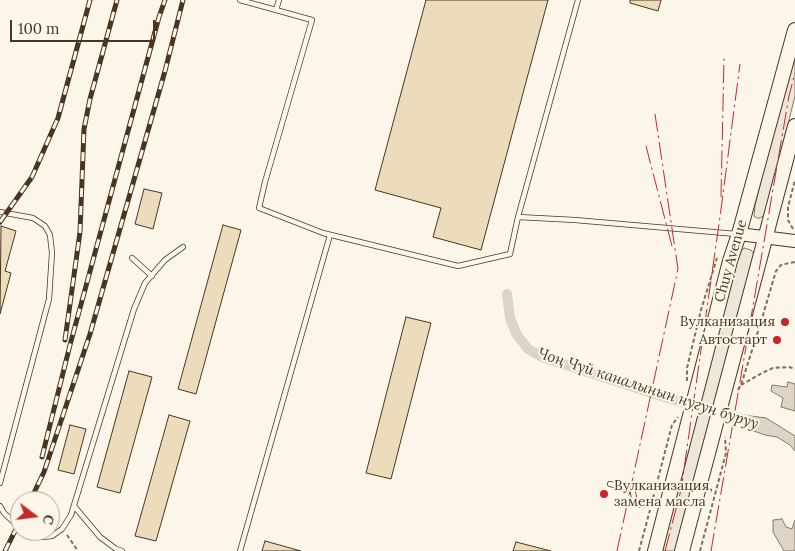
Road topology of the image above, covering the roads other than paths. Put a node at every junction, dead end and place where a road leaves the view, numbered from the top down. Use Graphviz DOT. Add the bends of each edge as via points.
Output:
graph roads {
  1 [pos="240,0"];
  2 [pos="278,0"];
  3 [pos="578,0"];
  4 [pos="276,10"];
  5 [pos="795,30"];
  6 [pos="795,126"];
  7 [pos="0,212"];
  8 [pos="518,217"];
  9 [pos="739,234"];
  10 [pos="330,235"];
  11 [pos="765,237"];
  12 [pos="795,241"];
  13 [pos="183,248"];
  14 [pos="132,258"];
  15 [pos="152,276"];
  16 [pos="0,483"];
  17 [pos="610,484"];
  18 [pos="616,503"];
  19 [pos="668,503"];
  20 [pos="636,505"];
  21 [pos="0,506"];
  22 [pos="74,506"];
  23 [pos="10,519"];
  24 [pos="60,530"];
  25 [pos="122,551"];
  26 [pos="240,551"];
  27 [pos="655,551"];
  28 [pos="682,551"];
  1 -- 4 [label="lane"];
  2 -- 4 [label="lane"];
  3 -- 8 [label="lane"];
  4 -- 10 [label="lane" via="312,20 259,208"];
  5 -- 9 [label="main road, Chuy Avenue"];
  6 -- 11 [label="main road, Chuy Avenue"];
  7 -- 16 [label="lane" via="33,218 45,226 50,235 52,253 49,299"];
  8 -- 9 [label="lane"];
  8 -- 10 [label="lane" via="510,254 458,266"];
  9 -- 11 [label="main road"];
  9 -- 19 [label="main road, Chuy Avenue" via="684,420"];
  10 -- 26 [label="lane"];
  11 -- 12 [label="main road"];
  11 -- 28 [label="main road, Chuy Avenue" via="731,392"];
  13 -- 15 [label="lane" via="165,260"];
  14 -- 15 [label="lane"];
  15 -- 22 [label="lane" via="145,283 134,309"];
  17 -- 20 [label="lane" via="632,489"];
  18 -- 20 [label="lane"];
  19 -- 20 [label="lane"];
  19 -- 27 [label="main road, Chuy Avenue"];
  21 -- 23 [label="lane"];
  22 -- 24 [label="lane"];
  22 -- 25 [label="lane" via="100,537"];
}
